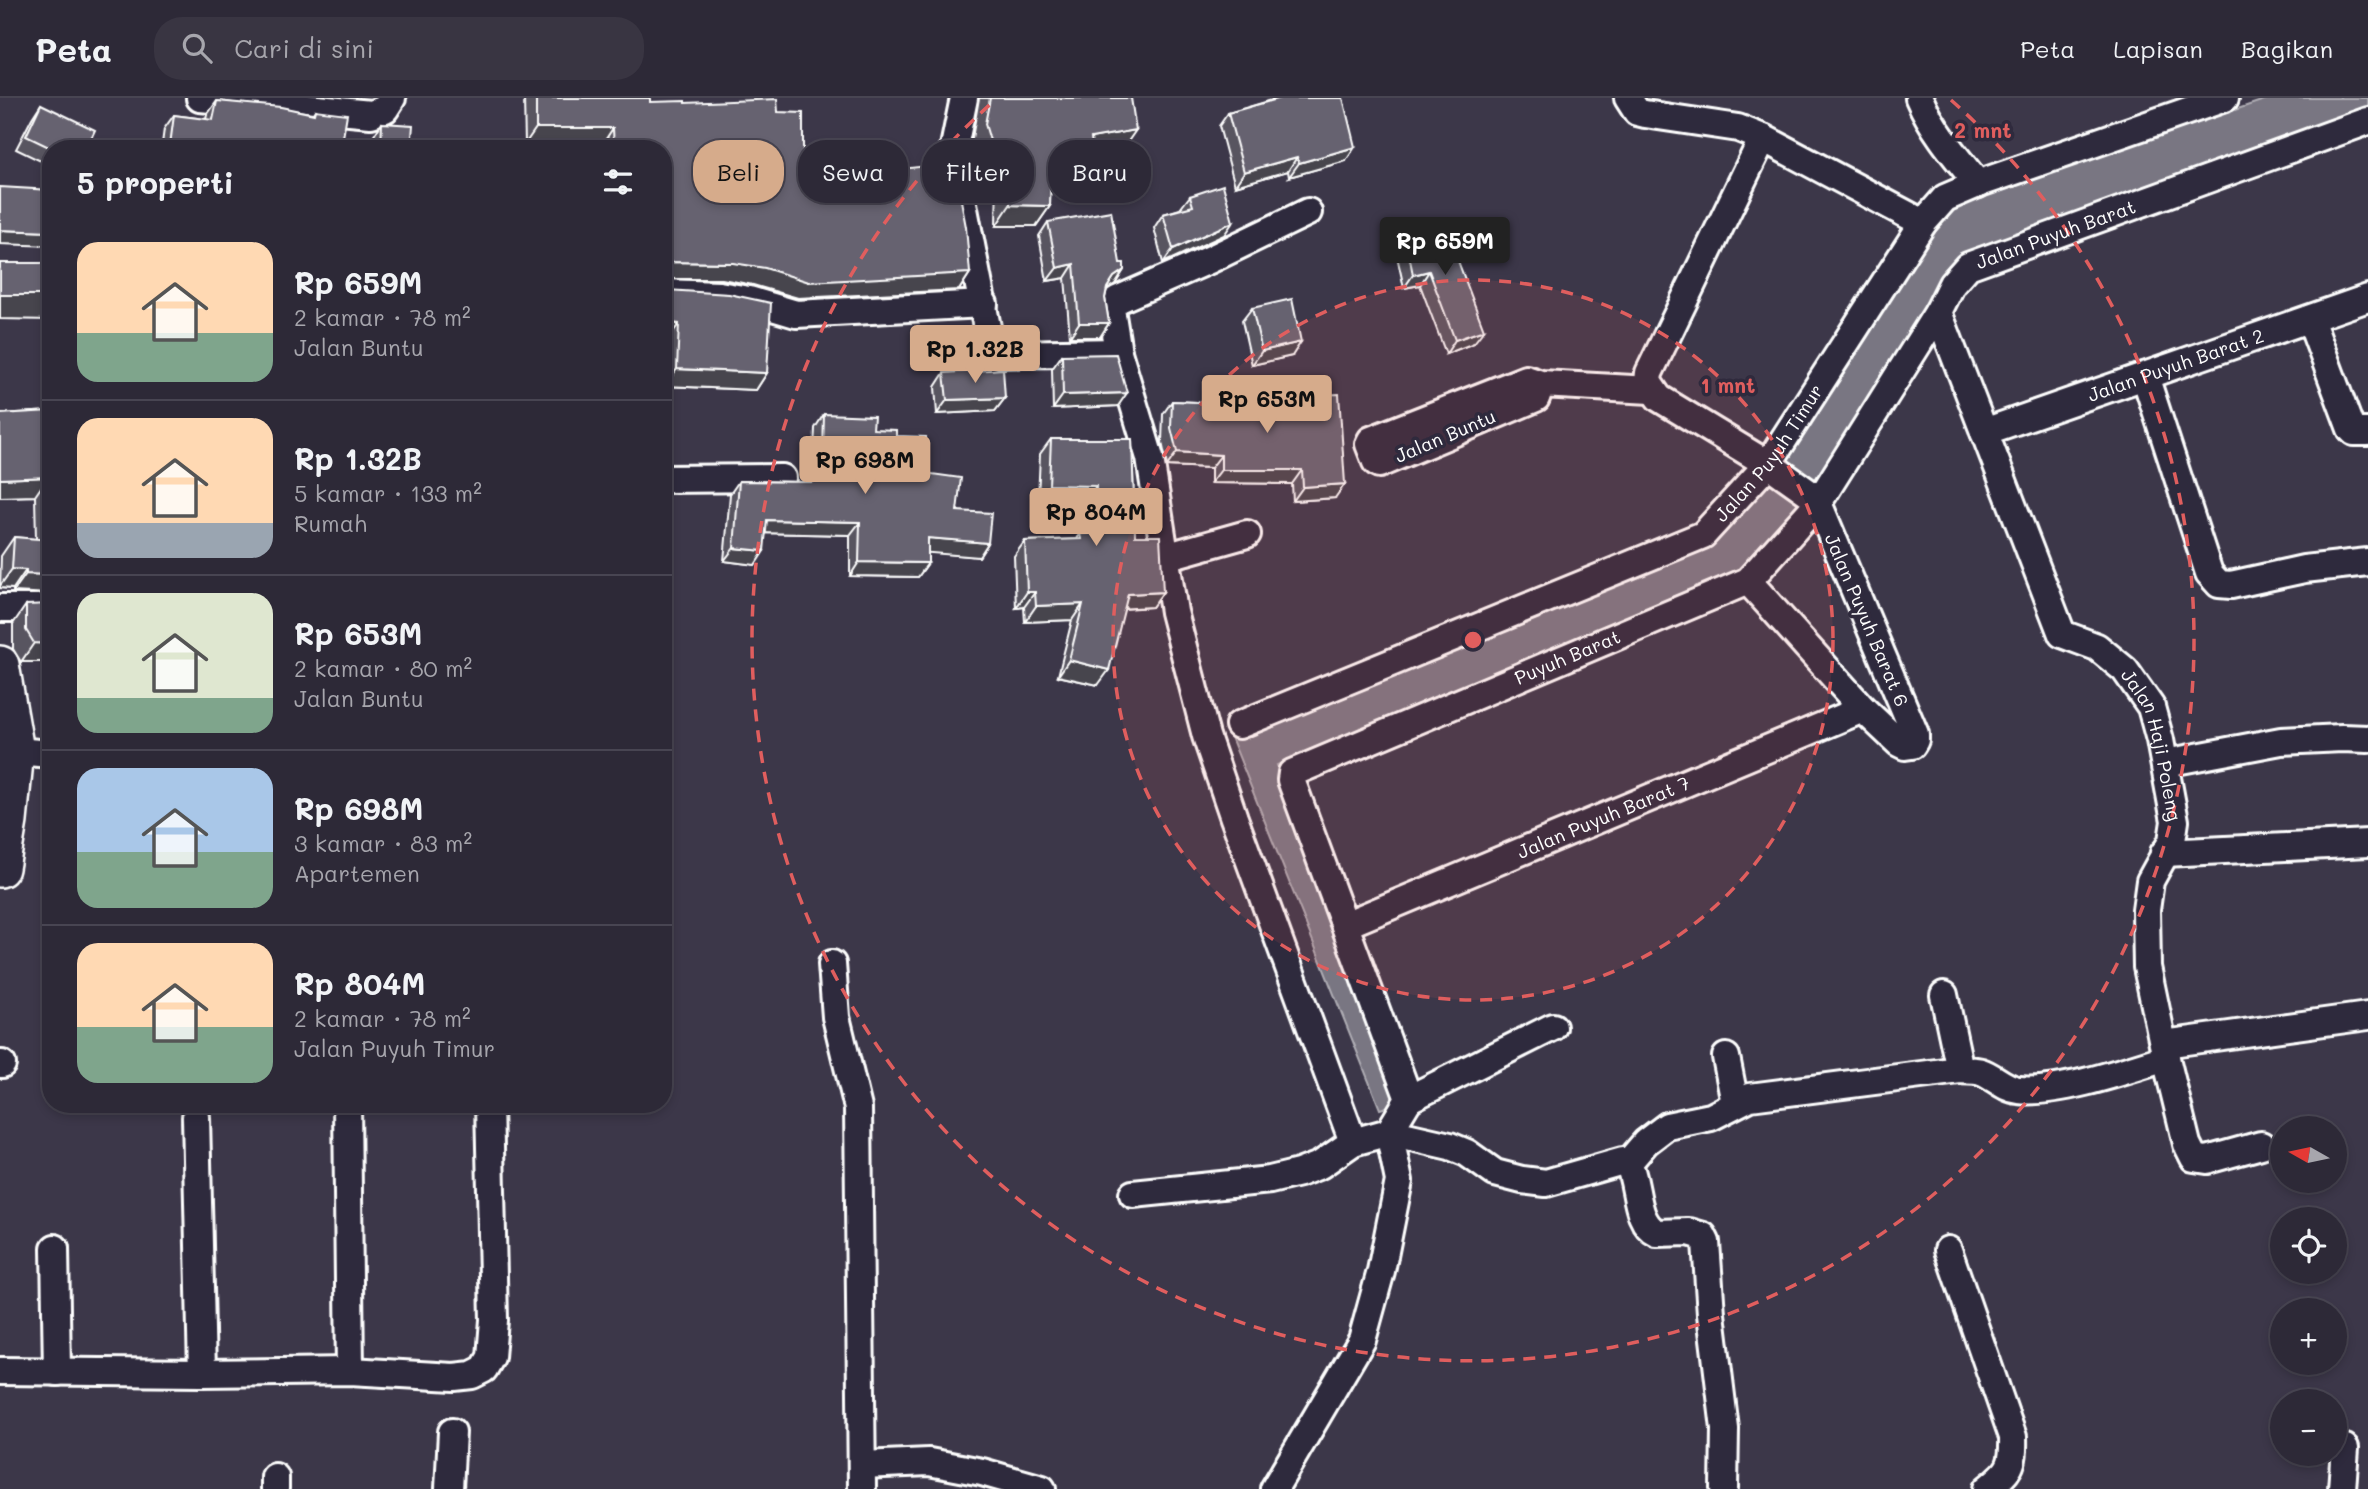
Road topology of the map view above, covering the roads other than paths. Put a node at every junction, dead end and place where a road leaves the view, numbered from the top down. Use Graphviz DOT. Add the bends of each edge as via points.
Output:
graph roads {
  1 [pos="200,98"];
  2 [pos="392,98"];
  3 [pos="964,98"];
  4 [pos="1628,98"];
  5 [pos="1919,98"];
  6 [pos="2225,98"];
  7 [pos="2368,121"];
  8 [pos="1763,138"];
  9 [pos="1978,184"];
  10 [pos="1308,212"];
  11 [pos="1923,223"];
  12 [pos="672,293"];
  13 [pos="2368,298"];
  14 [pos="984,304"];
  15 [pos="1938,312"];
  16 [pos="2310,319"];
  17 [pos="1118,352"];
  18 [pos="2145,376"];
  19 [pos="1541,384"];
  20 [pos="1651,390"];
  21 [pos="1983,432"];
  22 [pos="2368,432"];
  23 [pos="1771,466"];
  24 [pos="782,478"];
  25 [pos="672,479"];
  26 [pos="1815,499"];
  27 [pos="1247,534"];
  28 [pos="1165,557"];
  29 [pos="2368,562"];
  30 [pos="1748,581"];
  31 [pos="0,608"];
  32 [pos="42,608"];
  33 [pos="0,665"];
  34 [pos="1863,709"];
  35 [pos="1239,725"];
  36 [pos="2368,739"];
  37 [pos="33,752"];
  38 [pos="2165,763"];
  39 [pos="2368,844"];
  40 [pos="2164,853"];
  41 [pos="0,868"];
  42 [pos="1345,925"];
  43 [pos="832,964"];
  44 [pos="1944,995"];
  45 [pos="2368,1016"];
  46 [pos="1553,1027"];
  47 [pos="2165,1051"];
  48 [pos="1726,1057"];
  49 [pos="1959,1070"];
  50 [pos="1409,1099"];
  51 [pos="1735,1103"];
  52 [pos="347,1113"];
  53 [pos="489,1113"];
  54 [pos="196,1117"];
  55 [pos="1389,1132"];
  56 [pos="1353,1142"];
  57 [pos="2261,1145"];
  58 [pos="1628,1163"];
  59 [pos="1133,1194"];
  60 [pos="55,1248"];
  61 [pos="1948,1250"];
  62 [pos="0,1371"];
  63 [pos="350,1371"];
  64 [pos="57,1372"];
  65 [pos="202,1373"];
  66 [pos="452,1432"];
  67 [pos="2344,1466"];
  68 [pos="862,1477"];
  69 [pos="1992,1487"];
  70 [pos="449,1489"];
  71 [pos="1042,1489"];
  72 [pos="1274,1489"];
  73 [pos="1724,1489"];
  74 [pos="2342,1489"];
  1 -- 2 [label="street" via="371,114 386,109"];
  3 -- 14 [label="street" via="953,152"];
  4 -- 8 [label="street" via="1637,112 1738,128"];
  5 -- 9 [label="street" via="1939,135"];
  6 -- 9 [label="street, Jalan Puyuh Timur"];
  7 -- 15 [label="street, Jalan Puyuh Barat" via="1968,265"];
  8 -- 11 [label="street"];
  8 -- 20 [label="street" via="1649,373"];
  9 -- 11 [label="street, Jalan Puyuh Timur" via="1945,198"];
  10 -- 17 [label="street" via="1116,300 1111,309"];
  11 -- 23 [label="street, Jalan Puyuh Timur"];
  12 -- 14 [label="street" via="749,300 796,314"];
  13 -- 16 [label="street, Jalan Puyuh Barat 2"];
  14 -- 17 [label="street" via="991,348 1003,355"];
  15 -- 21 [label="street, Jalan Haji Poleng"];
  15 -- 26 [label="street, Jalan Puyuh Barat"];
  16 -- 18 [label="street, Jalan Puyuh Barat 2"];
  16 -- 22 [label="street" via="2351,429"];
  17 -- 28 [label="street" via="1150,458"];
  18 -- 21 [label="street, Jalan Puyuh Barat 2"];
  18 -- 29 [label="street" via="2209,573 2219,584"];
  19 -- 19 [label="street, Jalan Buntu" via="1526,379 1368,444 1379,464 1536,398"];
  19 -- 20 [label="street, Jalan Buntu"];
  20 -- 23 [label="street"];
  21 -- 38 [label="street, Jalan Haji Poleng" via="2062,634 2097,648 2125,670 2151,707"];
  23 -- 26 [label="street"];
  23 -- 35 [label="street, Jalan Puyuh Timur" via="1703,535"];
  24 -- 25 [label="street"];
  26 -- 30 [label="street, Puyuh Barat"];
  26 -- 34 [label="street, Jalan Puyuh Barat 6" via="1915,734 1912,745 1899,743"];
  27 -- 28 [label="street"];
  28 -- 56 [label="street" via="1174,612 1206,736"];
  30 -- 34 [label="street"];
  30 -- 42 [label="street, Puyuh Barat" via="1292,773"];
  31 -- 32 [label="street"];
  33 -- 37 [label="main road"];
  34 -- 42 [label="street, Jalan Puyuh Barat 7"];
  36 -- 38 [label="street" via="2281,741"];
  37 -- 41 [label="main road" via="8,821"];
  38 -- 40 [label="street, Jalan Haji Poleng" via="2175,821 2172,841"];
  39 -- 40 [label="street"];
  40 -- 47 [label="street, Jalan Haji Poleng" via="2150,881 2146,910 2147,967"];
  42 -- 50 [label="street"];
  43 -- 68 [label="street" via="838,1027 858,1108"];
  44 -- 49 [label="street"];
  45 -- 47 [label="street"];
  46 -- 50 [label="street"];
  47 -- 49 [label="street" via="2123,1071 2039,1091 2016,1090 1982,1072"];
  47 -- 57 [label="street, Jalan Haji Poleng" via="2194,1157 2207,1160"];
  48 -- 51 [label="street"];
  49 -- 51 [label="street" via="1791,1090"];
  50 -- 55 [label="street"];
  51 -- 58 [label="street" via="1710,1117 1667,1126"];
  52 -- 63 [label="street"];
  53 -- 63 [label="street" via="491,1357 484,1369 463,1376"];
  54 -- 65 [label="street"];
  55 -- 56 [label="street"];
  55 -- 58 [label="street" via="1450,1146 1495,1172 1538,1183"];
  55 -- 72 [label="street" via="1399,1181 1362,1340"];
  56 -- 59 [label="street" via="1320,1165 1270,1180"];
  58 -- 73 [label="street" via="1644,1219 1653,1231 1689,1232 1703,1236 1706,1242 1725,1429"];
  60 -- 64 [label="street"];
  61 -- 69 [label="street" via="2013,1437 2011,1467"];
  62 -- 64 [label="street"];
  63 -- 65 [label="street"];
  64 -- 65 [label="street"];
  66 -- 70 [label="street"];
  67 -- 74 [label="street"];
  68 -- 71 [label="street" via="929,1462"];
}
